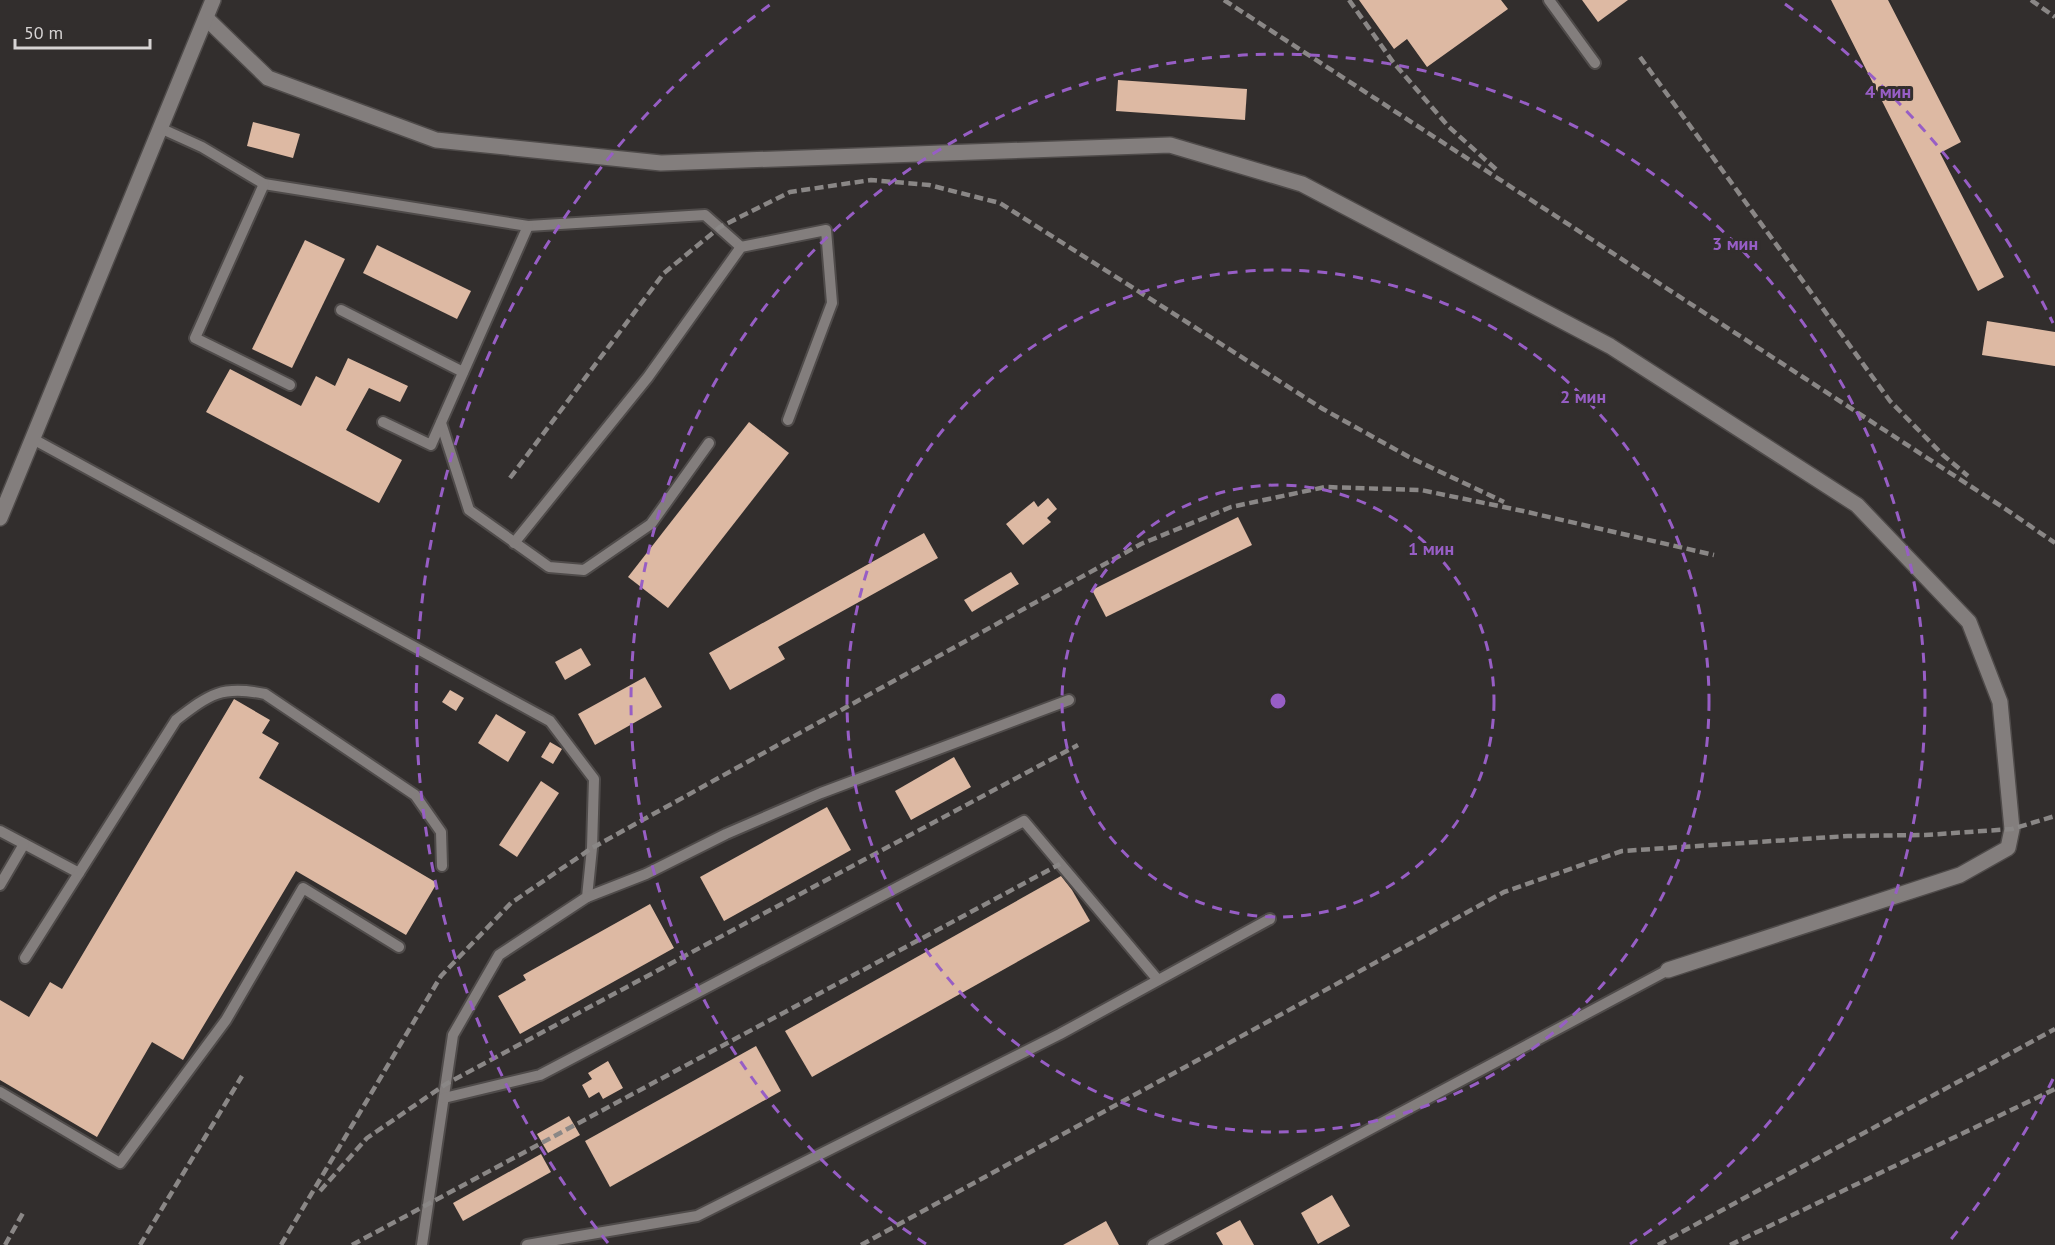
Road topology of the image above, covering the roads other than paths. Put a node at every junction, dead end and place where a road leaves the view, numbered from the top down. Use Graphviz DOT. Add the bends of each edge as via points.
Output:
graph roads {
  1 [pos="213,0"];
  2 [pos="1548,0"];
  3 [pos="206,18"];
  4 [pos="1595,63"];
  5 [pos="160,128"];
  6 [pos="264,184"];
  7 [pos="528,226"];
  8 [pos="741,247"];
  9 [pos="341,310"];
  10 [pos="463,372"];
  11 [pos="290,385"];
  12 [pos="788,420"];
  13 [pos="382,422"];
  14 [pos="441,423"];
  15 [pos="33,439"];
  16 [pos="709,443"];
  17 [pos="0,518"];
  18 [pos="514,543"];
  19 [pos="1069,700"];
  20 [pos="0,831"];
  21 [pos="24,844"];
  22 [pos="442,866"];
  23 [pos="79,873"];
  24 [pos="0,885"];
  25 [pos="587,897"];
  26 [pos="1269,920"];
  27 [pos="399,947"];
  28 [pos="25,958"];
  29 [pos="1668,970"];
  30 [pos="1158,980"];
  31 [pos="0,1092"];
  32 [pos="444,1098"];
  33 [pos="422,1245"];
  34 [pos="527,1245"];
  35 [pos="1153,1245"];
  1 -- 3 [label="street"];
  2 -- 4 [label="lane"];
  3 -- 5 [label="street"];
  3 -- 29 [label="street" via="268,78 436,140 661,163 1170,144 1302,184 1610,346 1857,505 1969,622 2000,702 2012,829 2008,848 1960,875"];
  5 -- 6 [label="lane" via="202,147"];
  5 -- 15 [label="street"];
  6 -- 7 [label="lane"];
  6 -- 11 [label="lane" via="195,338"];
  7 -- 8 [label="lane" via="705,215"];
  7 -- 10 [label="lane"];
  8 -- 12 [label="lane" via="826,230 832,303"];
  8 -- 18 [label="lane" via="648,377"];
  9 -- 10 [label="lane"];
  10 -- 14 [label="lane"];
  13 -- 14 [label="lane" via="431,445"];
  14 -- 18 [label="lane" via="468,510"];
  15 -- 17 [label="street"];
  15 -- 25 [label="lane" via="550,721 594,779"];
  16 -- 18 [label="lane" via="651,524 584,570 549,567"];
  19 -- 25 [label="lane" via="821,793"];
  20 -- 21 [label="lane"];
  21 -- 23 [label="lane"];
  21 -- 24 [label="lane"];
  22 -- 23 [label="lane" via="441,832 415,795 265,694 247,690 205,697 176,720"];
  23 -- 28 [label="lane"];
  25 -- 32 [label="lane" via="499,955 453,1035"];
  26 -- 30 [label="lane"];
  27 -- 31 [label="lane" via="303,888 226,1020 120,1163"];
  29 -- 35 [label="lane"];
  30 -- 32 [label="lane" via="1024,820 540,1075"];
  30 -- 34 [label="lane" via="1060,1034 697,1216"];
  32 -- 33 [label="lane"];
}
